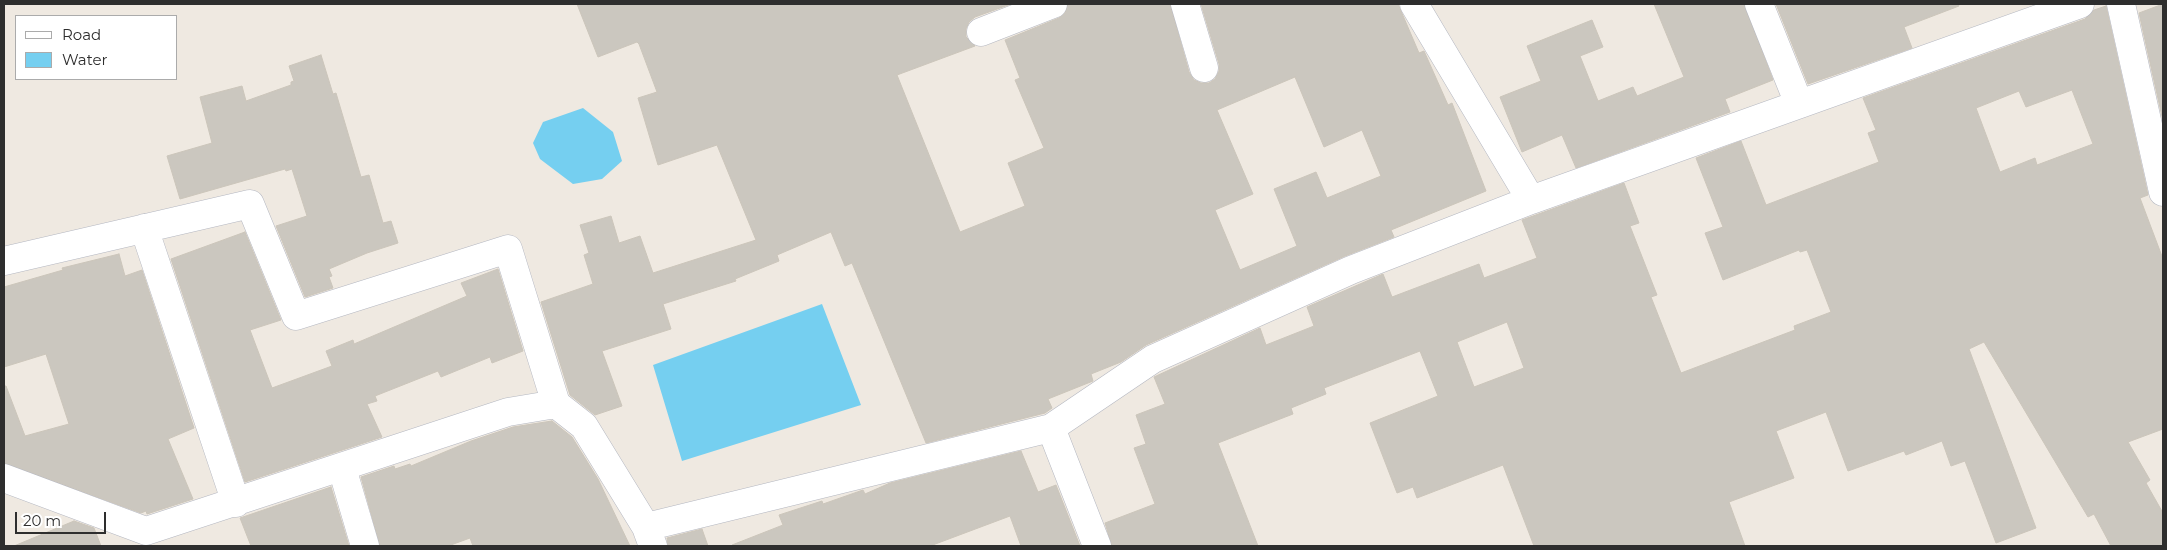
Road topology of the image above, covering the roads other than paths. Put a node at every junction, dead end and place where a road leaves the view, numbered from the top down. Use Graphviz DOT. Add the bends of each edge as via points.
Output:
graph roads {
  1 [pos="1053,4"];
  2 [pos="1185,4"];
  3 [pos="1414,4"];
  4 [pos="1759,4"];
  5 [pos="2080,4"];
  6 [pos="2122,4"];
  7 [pos="981,32"];
  8 [pos="1204,68"];
  9 [pos="1799,104"];
  10 [pos="2163,192"];
  11 [pos="1531,200"];
  12 [pos="144,228"];
  13 [pos="4,261"];
  14 [pos="556,404"];
  15 [pos="1051,428"];
  16 [pos="342,468"];
  17 [pos="4,478"];
  18 [pos="236,503"];
  19 [pos="649,537"];
  20 [pos="365,546"];
  21 [pos="1097,546"];
  1 -- 7 [label="street"];
  2 -- 8 [label="street"];
  3 -- 11 [label="street"];
  4 -- 9 [label="street"];
  5 -- 9 [label="street"];
  6 -- 10 [label="street"];
  9 -- 11 [label="street"];
  11 -- 15 [label="street" via="1351,270 1153,359"];
  12 -- 13 [label="street"];
  12 -- 14 [label="street" via="250,204 296,316 508,250"];
  12 -- 18 [label="street"];
  14 -- 16 [label="street" via="508,412"];
  14 -- 19 [label="street" via="584,426"];
  15 -- 19 [label="street"];
  15 -- 21 [label="street"];
  16 -- 18 [label="street"];
  16 -- 20 [label="street"];
  17 -- 18 [label="street" via="146,532"];
}
